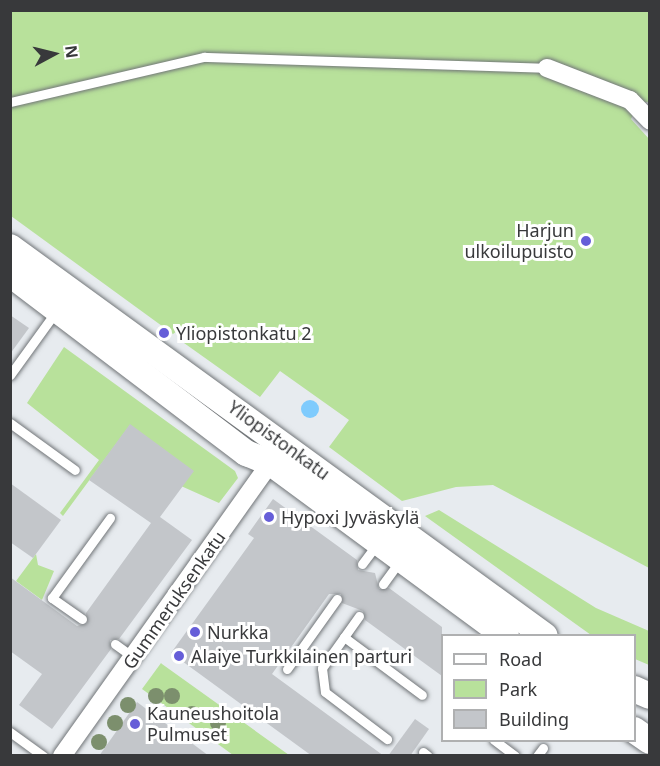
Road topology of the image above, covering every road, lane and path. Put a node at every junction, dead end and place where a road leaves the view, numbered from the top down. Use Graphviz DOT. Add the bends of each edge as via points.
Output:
graph roads {
  1 [pos="547,68"];
  2 [pos="10,102"];
  3 [pos="650,121"];
  4 [pos="10,247"];
  5 [pos="10,274"];
  6 [pos="58,308"];
  7 [pos="10,375"];
  8 [pos="10,423"];
  9 [pos="278,454"];
  10 [pos="75,470"];
  11 [pos="110,518"];
  12 [pos="378,542"];
  13 [pos="401,559"];
  14 [pos="362,564"];
  15 [pos="383,584"];
  16 [pos="337,598"];
  17 [pos="359,616"];
  18 [pos="82,619"];
  19 [pos="503,634"];
  20 [pos="542,634"];
  21 [pos="344,637"];
  22 [pos="115,644"];
  23 [pos="133,657"];
  24 [pos="286,669"];
  25 [pos="636,690"];
  26 [pos="422,694"];
  27 [pos="650,696"];
  28 [pos="636,731"];
  29 [pos="10,732"];
  30 [pos="387,739"];
  31 [pos="650,741"];
  32 [pos="495,742"];
  33 [pos="43,756"];
  34 [pos="62,756"];
  35 [pos="515,756"];
  1 -- 2 [label="lane" via="204,57"];
  1 -- 3 [label="street" via="630,100"];
  4 -- 9 [label="main road, Yliopistonkatu"];
  5 -- 6 [label="main road, Yliopistonkatu"];
  6 -- 7 [label="lane"];
  6 -- 9 [label="main road, Yliopistonkatu" via="246,453"];
  8 -- 10 [label="lane"];
  9 -- 12 [label="main road, Yliopistonkatu"];
  9 -- 20 [label="main road, Yliopistonkatu"];
  9 -- 23 [label="street, Gummeruksenkatu"];
  11 -- 18 [label="lane" via="52,598"];
  12 -- 13 [label="main road, Yliopistonkatu"];
  12 -- 14 [label="lane"];
  13 -- 15 [label="lane"];
  13 -- 19 [label="main road, Yliopistonkatu"];
  16 -- 24 [label="lane"];
  17 -- 21 [label="lane"];
  21 -- 26 [label="lane"];
  21 -- 30 [label="lane" via="322,668 324,692"];
  22 -- 23 [label="lane"];
  23 -- 34 [label="street, Gummeruksenkatu"];
  25 -- 27 [label="main road"];
  28 -- 31 [label="main road"];
  29 -- 33 [label="lane"];
  32 -- 35 [label="lane"];
}
